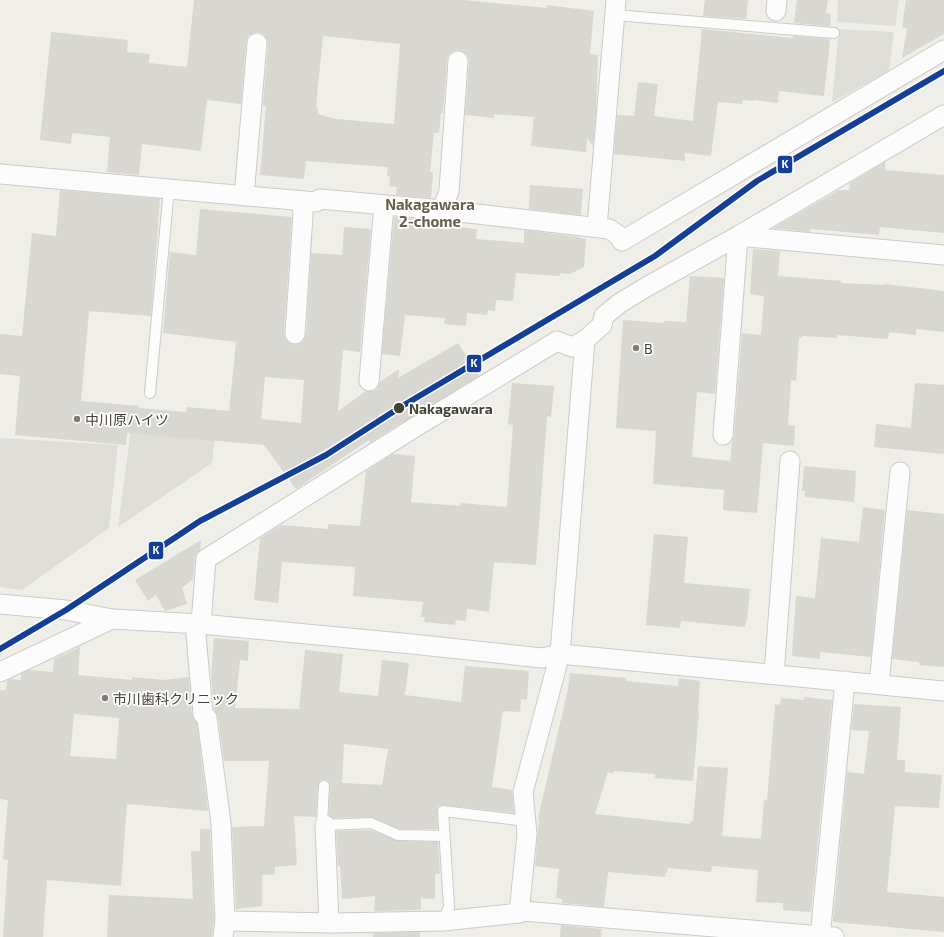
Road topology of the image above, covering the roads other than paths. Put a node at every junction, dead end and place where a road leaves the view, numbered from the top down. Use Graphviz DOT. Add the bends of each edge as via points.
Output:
graph roads {
  1 [pos="615,8"];
  2 [pos="834,33"];
  3 [pos="257,43"];
  4 [pos="944,50"];
  5 [pos="458,61"];
  6 [pos="944,114"];
  7 [pos="0,174"];
  8 [pos="169,188"];
  9 [pos="244,196"];
  10 [pos="302,201"];
  11 [pos="384,204"];
  12 [pos="442,210"];
  13 [pos="596,227"];
  14 [pos="738,236"];
  15 [pos="944,255"];
  16 [pos="295,334"];
  17 [pos="584,340"];
  18 [pos="369,381"];
  19 [pos="150,393"];
  20 [pos="723,435"];
  21 [pos="790,460"];
  22 [pos="900,472"];
  23 [pos="0,604"];
  24 [pos="112,620"];
  25 [pos="198,624"];
  26 [pos="560,654"];
  27 [pos="0,672"];
  28 [pos="774,674"];
  29 [pos="845,681"];
  30 [pos="879,684"];
  31 [pos="944,691"];
  32 [pos="324,786"];
  33 [pos="526,821"];
  34 [pos="325,826"];
  35 [pos="444,836"];
  36 [pos="519,913"];
  37 [pos="329,923"];
  38 [pos="224,929"];
  39 [pos="442,929"];
  40 [pos="825,936"];
  1 -- 2 [label="lane"];
  1 -- 13 [label="street"];
  3 -- 9 [label="street"];
  4 -- 13 [label="street" via="622,241 609,229"];
  5 -- 12 [label="street" via="449,191"];
  6 -- 14 [label="street"];
  7 -- 8 [label="street"];
  8 -- 9 [label="street"];
  8 -- 19 [label="lane"];
  9 -- 10 [label="street"];
  10 -- 11 [label="street" via="316,202 320,199"];
  10 -- 16 [label="street"];
  11 -- 12 [label="street"];
  11 -- 18 [label="street"];
  12 -- 13 [label="street"];
  14 -- 15 [label="street"];
  14 -- 17 [label="street" via="620,303 604,316 602,325"];
  14 -- 20 [label="street"];
  17 -- 25 [label="street" via="572,347 557,341 206,559"];
  17 -- 26 [label="street"];
  21 -- 28 [label="street"];
  22 -- 30 [label="street"];
  23 -- 24 [label="street" via="66,610"];
  24 -- 25 [label="street"];
  24 -- 27 [label="street"];
  25 -- 26 [label="street" via="542,658"];
  25 -- 38 [label="street" via="203,714 207,718 221,823"];
  26 -- 28 [label="street"];
  26 -- 33 [label="street" via="523,792"];
  28 -- 29 [label="street"];
  29 -- 30 [label="street"];
  29 -- 40 [label="street"];
  30 -- 31 [label="street"];
  32 -- 34 [label="lane" via="322,823"];
  33 -- 35 [label="lane" via="443,812"];
  33 -- 36 [label="street"];
  34 -- 35 [label="lane" via="370,823 398,834"];
  34 -- 37 [label="street"];
  35 -- 39 [label="lane" via="449,907"];
  36 -- 39 [label="street"];
  36 -- 40 [label="street" via="523,911"];
  37 -- 38 [label="street"];
  37 -- 39 [label="street"];
}
